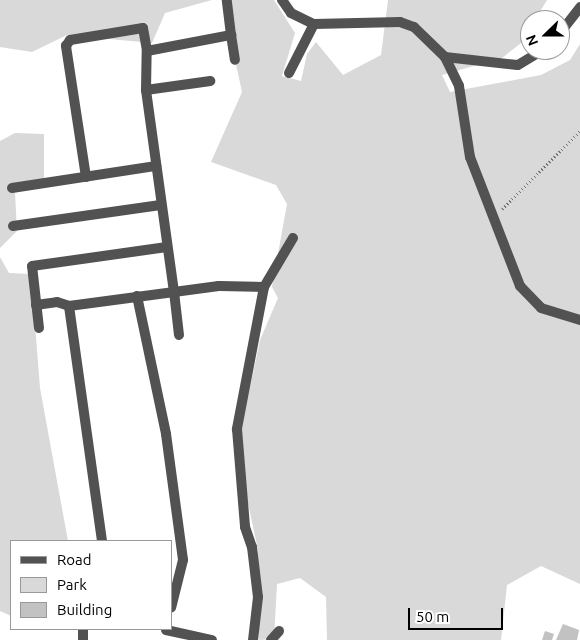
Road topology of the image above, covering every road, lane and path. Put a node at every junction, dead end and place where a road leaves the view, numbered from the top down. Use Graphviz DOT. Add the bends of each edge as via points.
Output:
graph roads {
  1 [pos="227,0"];
  2 [pos="282,0"];
  3 [pos="580,7"];
  4 [pos="570,20"];
  5 [pos="314,24"];
  6 [pos="231,35"];
  7 [pos="147,50"];
  8 [pos="445,57"];
  9 [pos="235,60"];
  10 [pos="526,60"];
  11 [pos="289,72"];
  12 [pos="210,81"];
  13 [pos="146,90"];
  14 [pos="580,131"];
  15 [pos="156,166"];
  16 [pos="86,177"];
  17 [pos="12,188"];
  18 [pos="161,205"];
  19 [pos="490,214"];
  20 [pos="13,226"];
  21 [pos="293,238"];
  22 [pos="167,247"];
  23 [pos="264,287"];
  24 [pos="174,292"];
  25 [pos="137,296"];
  26 [pos="36,305"];
  27 [pos="69,306"];
  28 [pos="580,320"];
  29 [pos="39,328"];
  30 [pos="179,335"];
  31 [pos="102,540"];
  32 [pos="172,604"];
  33 [pos="169,630"];
  34 [pos="280,631"];
  35 [pos="212,640"];
  36 [pos="253,640"];
  37 [pos="271,640"];
  1 -- 6 [label="street"];
  2 -- 5 [label="street" via="291,12"];
  3 -- 4 [label="street"];
  5 -- 8 [label="street" via="400,22 414,27"];
  5 -- 11 [label="street"];
  6 -- 7 [label="street"];
  6 -- 9 [label="street"];
  7 -- 13 [label="street"];
  7 -- 16 [label="street" via="143,28 70,40 66,46"];
  8 -- 10 [label="street" via="518,65"];
  8 -- 19 [label="street" via="459,86 470,157"];
  12 -- 13 [label="street"];
  13 -- 15 [label="street"];
  14 -- 19 [label="path" via="501,210"];
  15 -- 16 [label="street"];
  15 -- 18 [label="street"];
  16 -- 17 [label="street"];
  18 -- 20 [label="street"];
  18 -- 22 [label="street"];
  19 -- 28 [label="street" via="520,286 541,308"];
  21 -- 23 [label="street"];
  22 -- 24 [label="street"];
  22 -- 26 [label="street" via="32,266"];
  23 -- 24 [label="street" via="219,286"];
  23 -- 36 [label="street" via="237,429 244,527 252,547 258,597"];
  24 -- 25 [label="street"];
  24 -- 30 [label="street"];
  25 -- 27 [label="street"];
  25 -- 32 [label="street" via="166,434 183,560"];
  26 -- 27 [label="street" via="57,302"];
  26 -- 29 [label="street"];
  27 -- 31 [label="street"];
  33 -- 35 [label="street"];
  34 -- 37 [label="street"];
}
